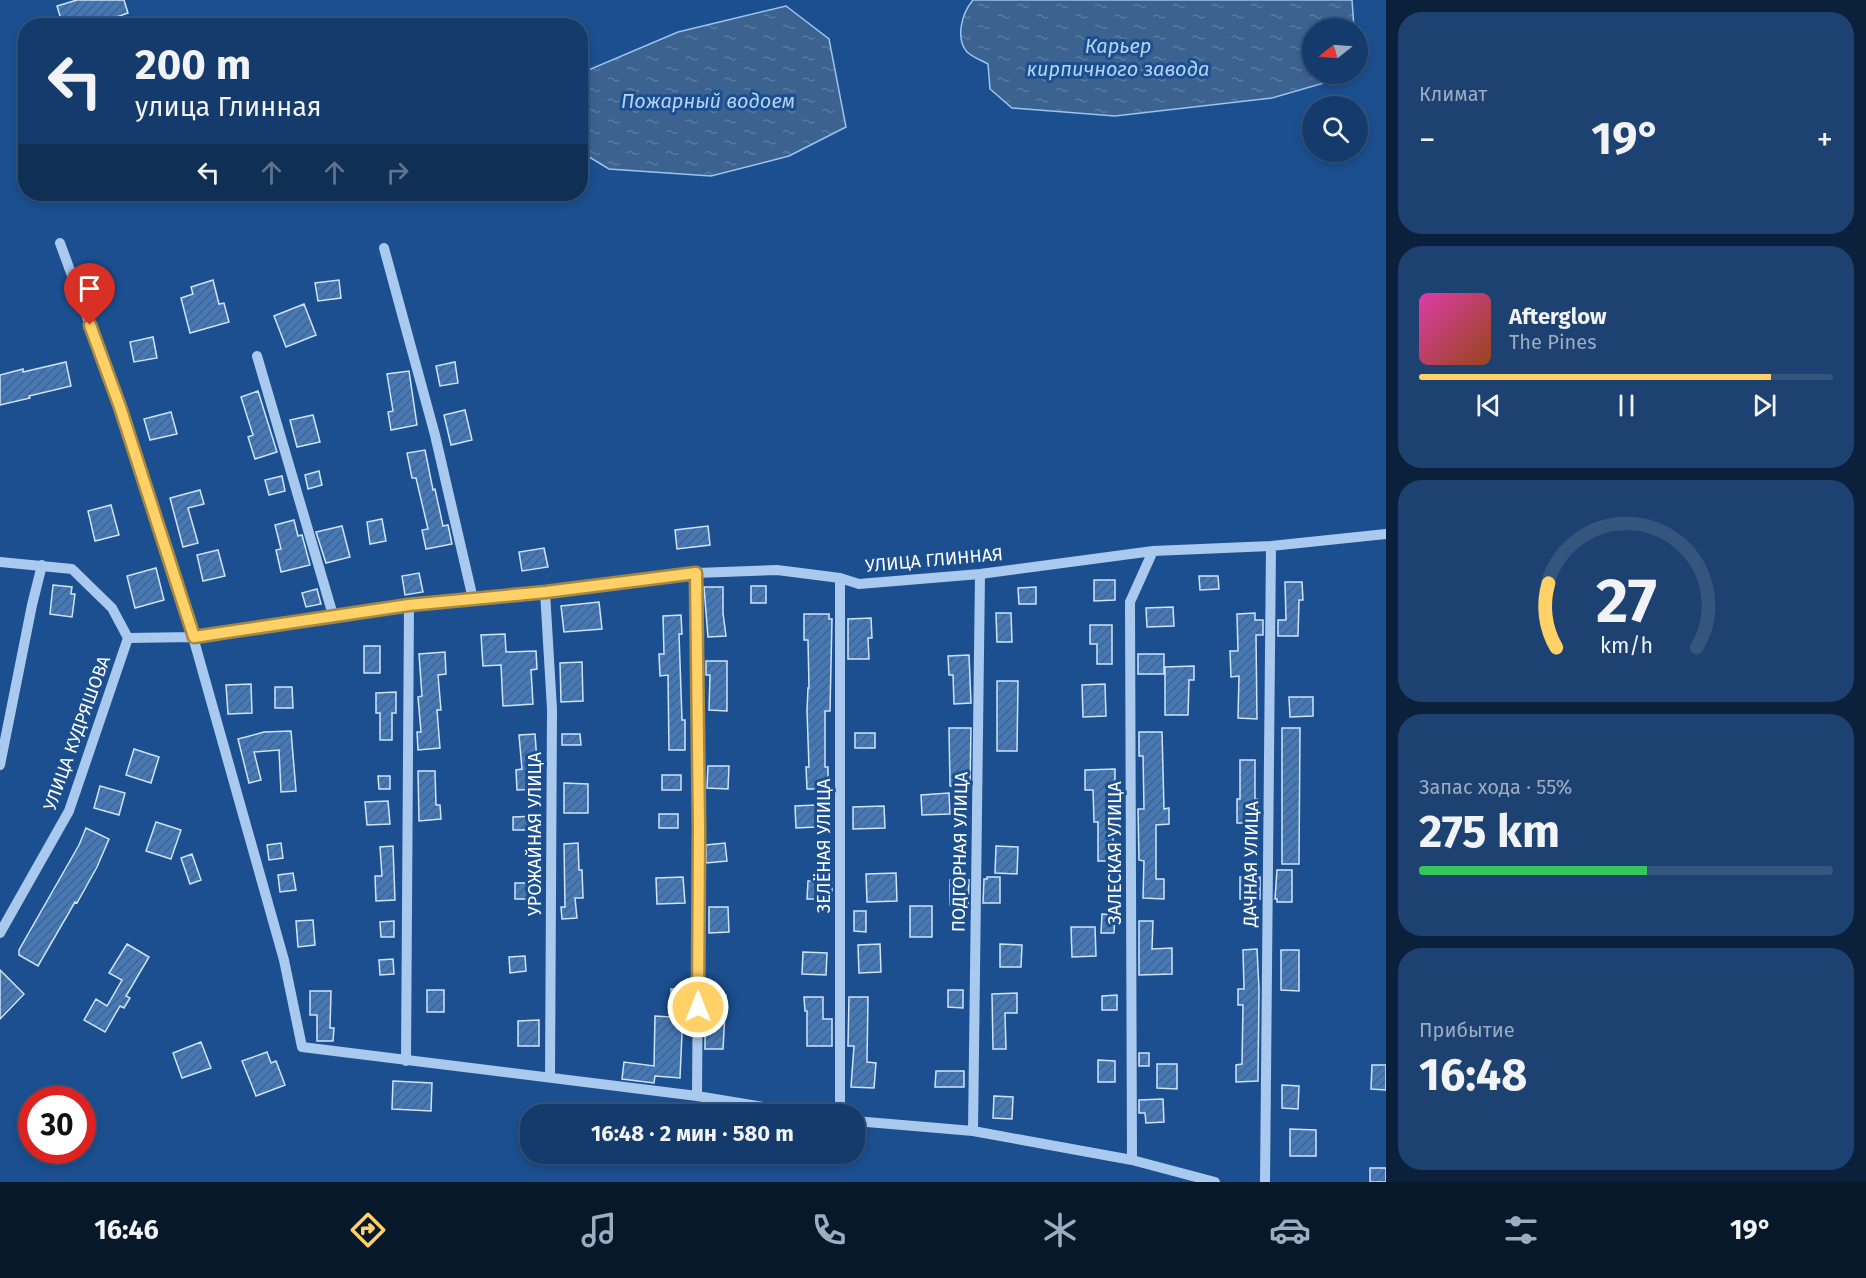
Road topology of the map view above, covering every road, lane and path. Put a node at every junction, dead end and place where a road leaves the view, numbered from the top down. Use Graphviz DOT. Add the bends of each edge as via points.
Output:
graph roads {
  1 [pos="60,243"];
  2 [pos="384,248"];
  3 [pos="257,356"];
  4 [pos="1386,534"];
  5 [pos="1271,546"];
  6 [pos="1153,551"];
  7 [pos="0,562"];
  8 [pos="42,565"];
  9 [pos="696,573"];
  10 [pos="980,574"];
  11 [pos="840,578"];
  12 [pos="546,592"];
  13 [pos="473,599"];
  14 [pos="409,605"];
  15 [pos="333,615"];
  16 [pos="194,637"];
  17 [pos="128,638"];
  18 [pos="0,765"];
  19 [pos="0,933"];
  20 [pos="406,1061"];
  21 [pos="550,1077"];
  22 [pos="697,1096"];
  23 [pos="745,1104"];
  24 [pos="840,1104"];
  25 [pos="865,1122"];
  26 [pos="973,1131"];
  27 [pos="1132,1160"];
  28 [pos="1215,1182"];
  29 [pos="1265,1182"];
  1 -- 16 [label="street" via="120,407"];
  2 -- 13 [label="street" via="435,435"];
  3 -- 15 [label="street"];
  4 -- 5 [label="street, УЛИЦА ГЛИННАЯ"];
  5 -- 6 [label="street, УЛИЦА ГЛИННАЯ"];
  5 -- 29 [label="street, ДАЧНАЯ УЛИЦА"];
  6 -- 10 [label="street, УЛИЦА ГЛИННАЯ"];
  6 -- 27 [label="street, ЗАЛЕСКАЯ УЛИЦА" via="1131,602"];
  7 -- 8 [label="street"];
  8 -- 17 [label="street" via="72,569 112,608"];
  8 -- 18 [label="street"];
  9 -- 11 [label="street, УЛИЦА ГЛИННАЯ" via="777,570"];
  9 -- 12 [label="street, УЛИЦА ГЛИННАЯ"];
  9 -- 22 [label="street"];
  10 -- 11 [label="street, УЛИЦА ГЛИННАЯ" via="859,584"];
  10 -- 26 [label="street, ПОДГОРНАЯ УЛИЦА"];
  11 -- 24 [label="street, ЗЕЛЁНАЯ УЛИЦА"];
  12 -- 13 [label="street, УЛИЦА ГЛИННАЯ"];
  12 -- 21 [label="street, УРОЖАЙНАЯ УЛИЦА" via="552,709"];
  13 -- 14 [label="street, УЛИЦА ГЛИННАЯ"];
  14 -- 15 [label="street, УЛИЦА ГЛИННАЯ"];
  14 -- 20 [label="street"];
  15 -- 16 [label="street, УЛИЦА ГЛИННАЯ"];
  16 -- 17 [label="street, УЛИЦА ГЛИННАЯ"];
  16 -- 20 [label="street" via="284,960 302,1047"];
  17 -- 19 [label="street, УЛИЦА КУДРЯШОВА" via="69,811"];
  20 -- 21 [label="street"];
  21 -- 22 [label="street"];
  22 -- 23 [label="street"];
  25 -- 26 [label="street"];
  26 -- 27 [label="street"];
  27 -- 28 [label="street"];
}
